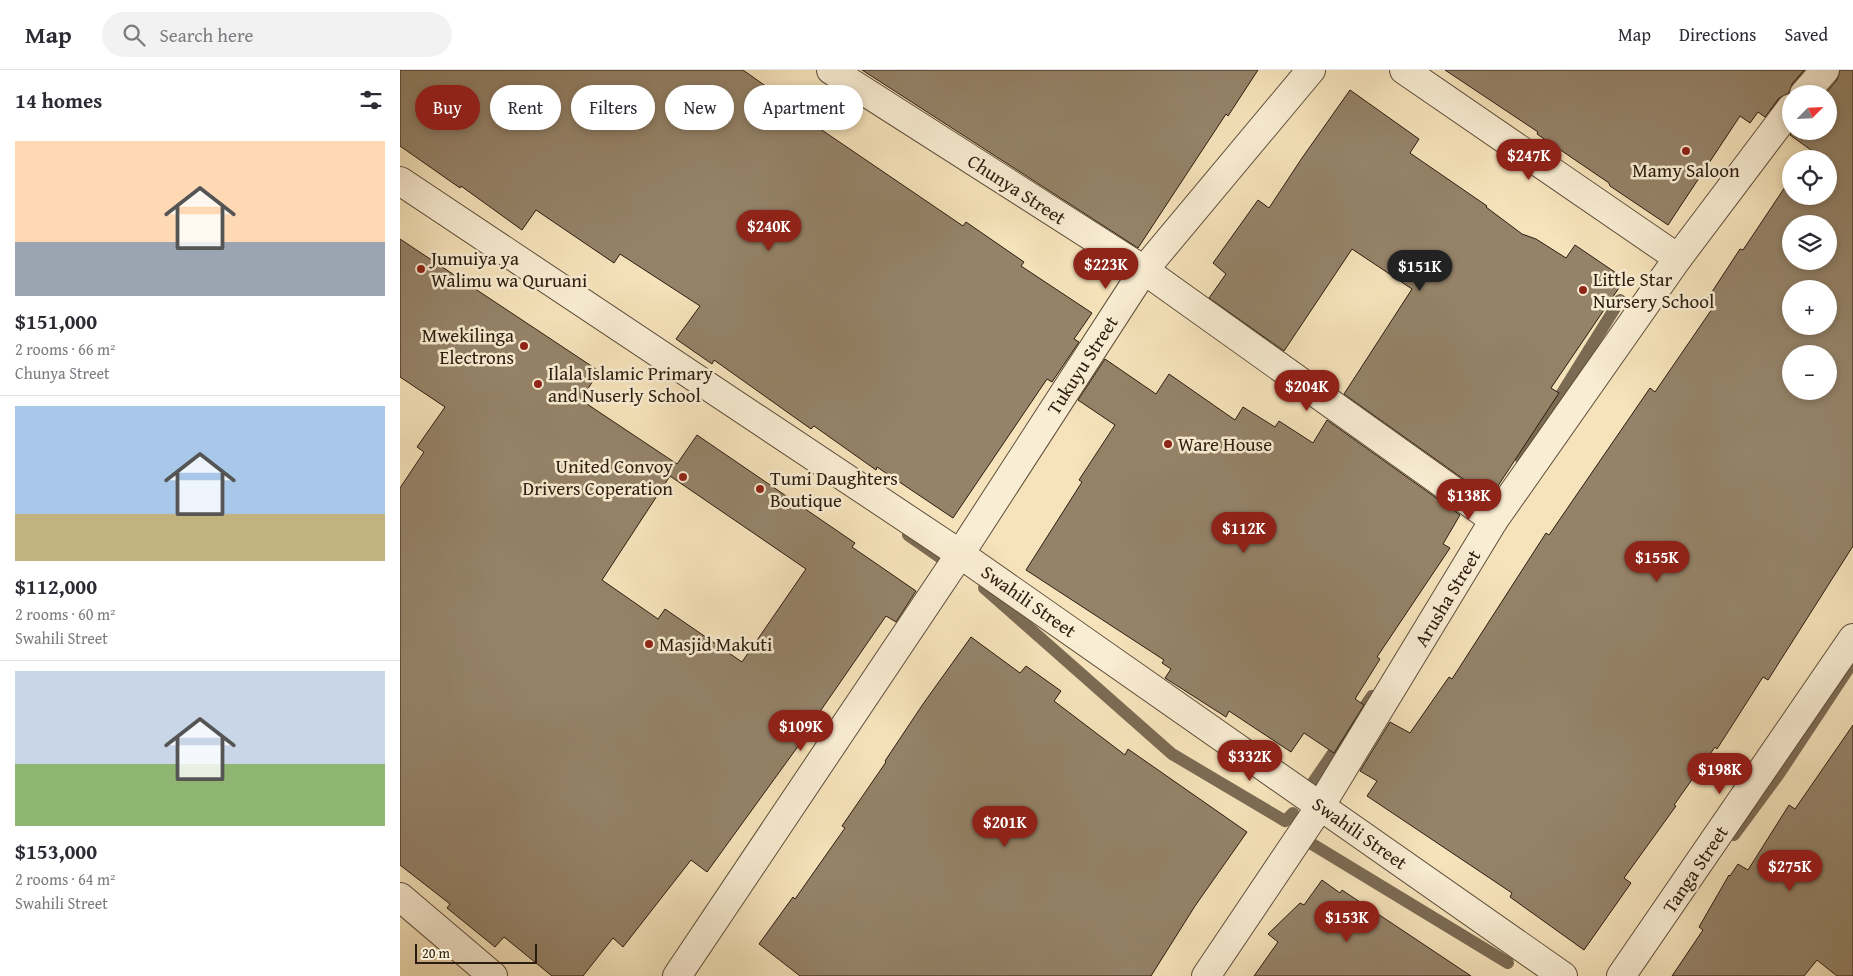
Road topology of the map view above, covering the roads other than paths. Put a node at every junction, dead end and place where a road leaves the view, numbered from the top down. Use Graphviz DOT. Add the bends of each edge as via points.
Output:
graph roads {
  1 [pos="831,70"];
  2 [pos="1311,70"];
  3 [pos="1404,70"];
  4 [pos="1825,70"];
  5 [pos="1812,85"];
  6 [pos="1782,120"];
  7 [pos="400,181"];
  8 [pos="1678,258"];
  9 [pos="1144,270"];
  10 [pos="1494,520"];
  11 [pos="960,554"];
  12 [pos="1853,638"];
  13 [pos="1321,805"];
  14 [pos="400,897"];
  15 [pos="493,976"];
  16 [pos="677,976"];
  17 [pos="1206,976"];
  18 [pos="1564,976"];
  19 [pos="1622,976"];
  1 -- 9 [label="street, Chunya Street"];
  2 -- 9 [label="street, Tukuyu Street"];
  3 -- 8 [label="street"];
  4 -- 5 [label="street"];
  6 -- 8 [label="street, Arusha Street"];
  7 -- 11 [label="street, Swahili Street"];
  8 -- 10 [label="street, Arusha Street"];
  9 -- 10 [label="street, Chunya Street"];
  9 -- 11 [label="street, Tukuyu Street"];
  10 -- 13 [label="street, Arusha Street"];
  11 -- 13 [label="street, Swahili Street"];
  11 -- 16 [label="street, Tukuyu Street"];
  12 -- 19 [label="street, Tanga Street"];
  13 -- 17 [label="street, Arusha Street"];
  13 -- 18 [label="street, Swahili Street"];
  14 -- 15 [label="street"];
}
